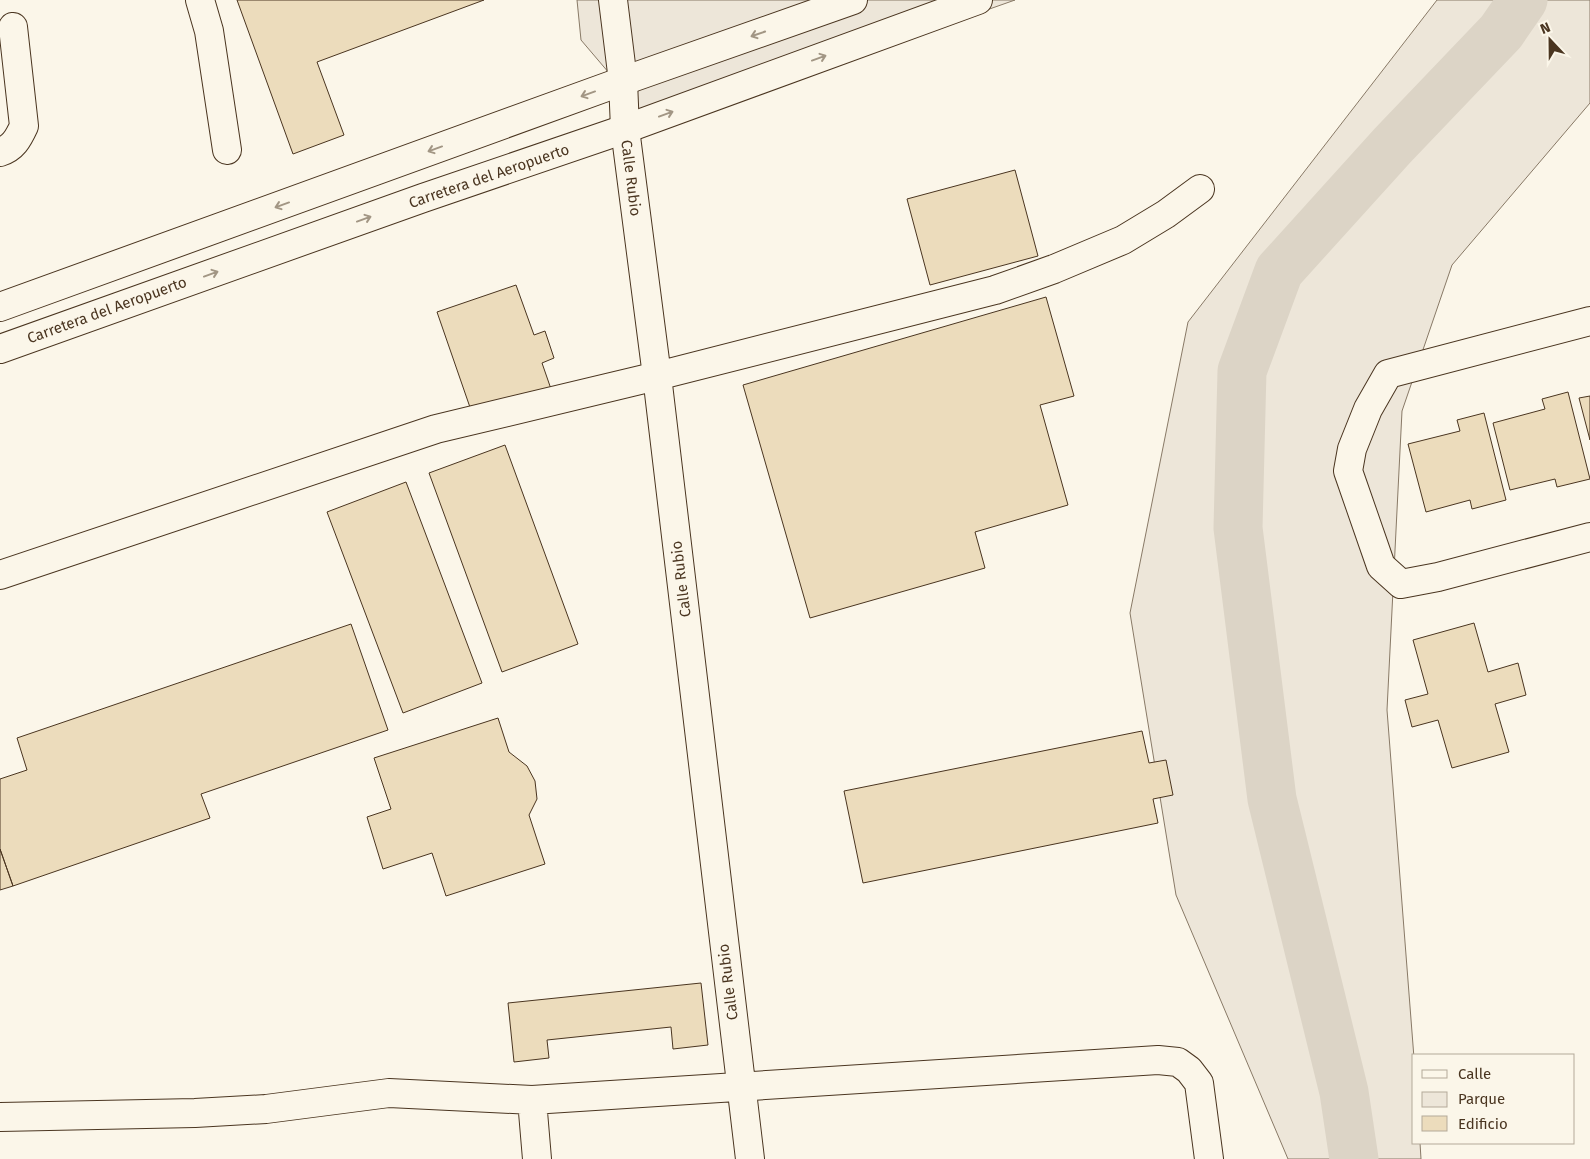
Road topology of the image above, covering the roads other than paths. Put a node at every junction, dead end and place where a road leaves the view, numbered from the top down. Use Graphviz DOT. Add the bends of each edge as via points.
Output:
graph roads {
  1 [pos="200,0"];
  2 [pos="613,0"];
  3 [pos="853,0"];
  4 [pos="978,0"];
  5 [pos="13,27"];
  6 [pos="623,81"];
  7 [pos="625,129"];
  8 [pos="227,150"];
  9 [pos="0,152"];
  10 [pos="1200,189"];
  11 [pos="0,307"];
  12 [pos="1590,321"];
  13 [pos="0,349"];
  14 [pos="657,376"];
  15 [pos="1590,537"];
  16 [pos="0,575"];
  17 [pos="740,1086"];
  18 [pos="532,1100"];
  19 [pos="0,1117"];
  20 [pos="537,1159"];
  21 [pos="750,1159"];
  22 [pos="1209,1159"];
  1 -- 8 [label="street" via="209,31"];
  2 -- 6 [label="street, Calle Rubio"];
  3 -- 6 [label="street, one-way"];
  7 -- 4 [label="street, Carretera del Aeropuerto, one-way"];
  5 -- 9 [label="street" via="24,126 8,150"];
  6 -- 7 [label="street, Calle Rubio"];
  6 -- 11 [label="street, one-way"];
  13 -- 7 [label="street, Carretera del Aeropuerto, one-way"];
  7 -- 14 [label="street, Calle Rubio"];
  10 -- 14 [label="street" via="1123,240 996,290"];
  12 -- 15 [label="street" via="1388,374 1368,409 1352,449 1348,471 1381,566 1401,584"];
  14 -- 16 [label="street" via="436,430"];
  14 -- 17 [label="street, Calle Rubio"];
  17 -- 18 [label="street"];
  17 -- 21 [label="street, Calle Rubio"];
  17 -- 22 [label="street" via="1158,1060 1178,1062 1199,1082"];
  18 -- 19 [label="street" via="390,1093 266,1109"];
  18 -- 20 [label="street"];
}
